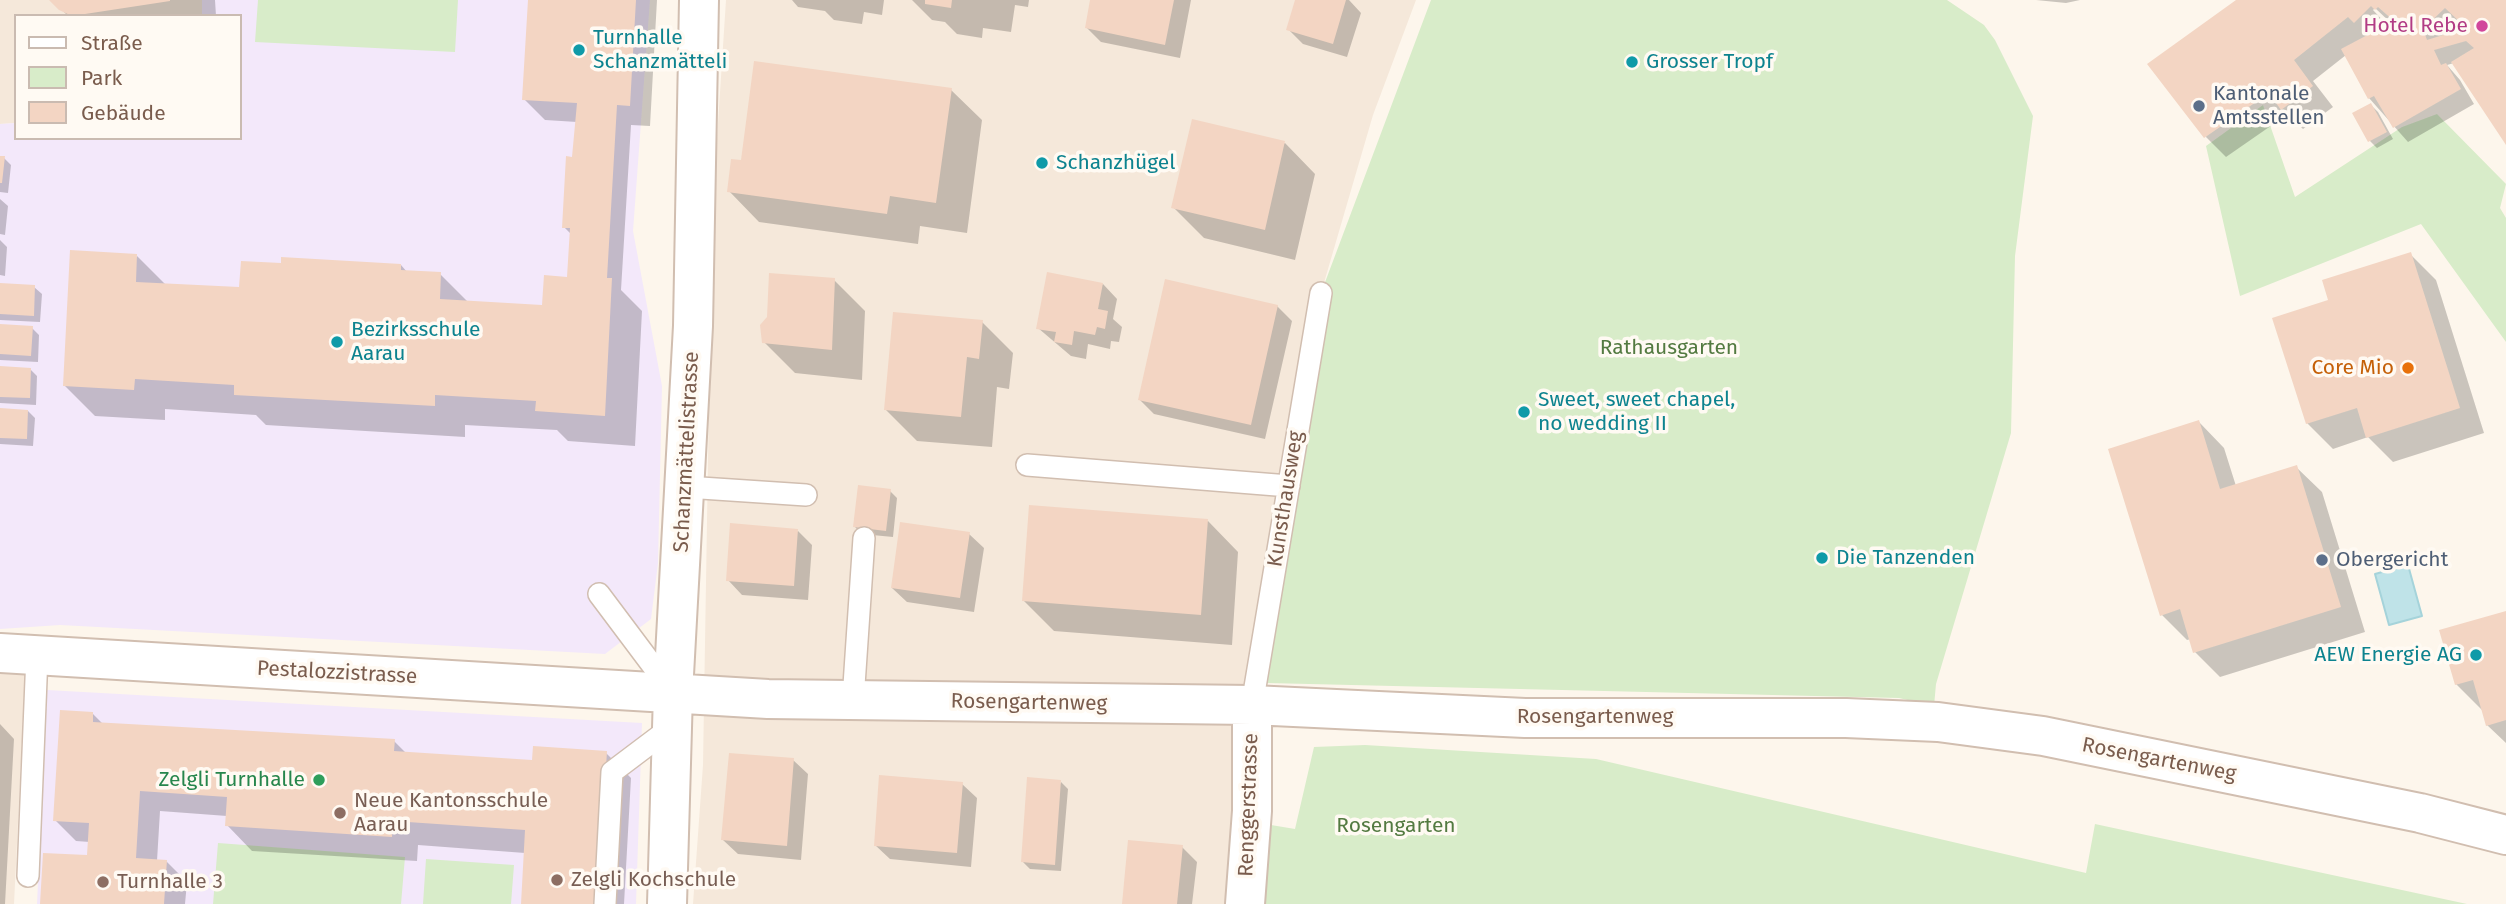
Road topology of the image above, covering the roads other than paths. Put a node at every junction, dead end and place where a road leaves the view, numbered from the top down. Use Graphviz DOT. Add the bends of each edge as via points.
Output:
graph roads {
  1 [pos="699,0"];
  2 [pos="1321,293"];
  3 [pos="1027,465"];
  4 [pos="1289,486"];
  5 [pos="686,487"];
  6 [pos="806,495"];
  7 [pos="864,538"];
  8 [pos="599,594"];
  9 [pos="19,654"];
  10 [pos="853,700"];
  11 [pos="1252,705"];
  12 [pos="673,709"];
  13 [pos="2506,835"];
  14 [pos="28,876"];
  15 [pos="605,904"];
  16 [pos="667,904"];
  17 [pos="1245,904"];
  1 -- 5 [label="street, Schanzmättelistrasse" via="696,249"];
  2 -- 4 [label="lane, Kunsthausweg"];
  3 -- 4 [label="lane"];
  4 -- 11 [label="lane, Kunsthausweg"];
  5 -- 6 [label="lane"];
  5 -- 12 [label="street, Schanzmättelistrasse"];
  7 -- 10 [label="lane"];
  8 -- 12 [label="lane"];
  9 -- 12 [label="street, Pestalozzistrasse"];
  9 -- 14 [label="lane"];
  10 -- 11 [label="street, Rosengartenweg"];
  10 -- 12 [label="street, Rosengartenweg" via="768,699"];
  11 -- 13 [label="street, Rosengartenweg" via="1525,718 1938,722 2043,736"];
  11 -- 17 [label="street, Renggerstrasse" via="1252,811"];
  12 -- 15 [label="lane" via="611,772"];
  12 -- 16 [label="street, Schanzmättelistrasse"];
}
